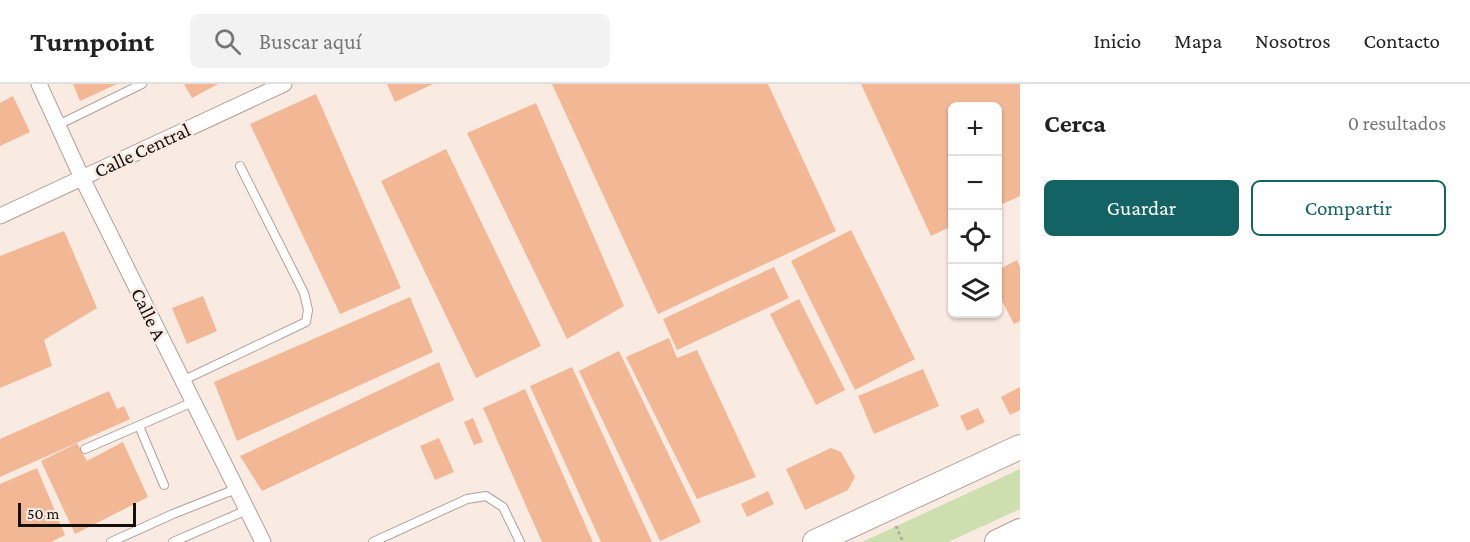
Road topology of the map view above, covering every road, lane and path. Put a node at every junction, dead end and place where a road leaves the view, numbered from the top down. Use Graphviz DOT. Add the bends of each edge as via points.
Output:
graph roads {
  1 [pos="39,84"];
  2 [pos="284,84"];
  3 [pos="137,85"];
  4 [pos="58,125"];
  5 [pos="240,166"];
  6 [pos="82,178"];
  7 [pos="0,216"];
  8 [pos="182,381"];
  9 [pos="193,402"];
  10 [pos="139,426"];
  11 [pos="1020,447"];
  12 [pos="86,449"];
  13 [pos="164,485"];
  14 [pos="236,489"];
  15 [pos="247,510"];
  16 [pos="1020,531"];
  17 [pos="111,542"];
  18 [pos="173,542"];
  19 [pos="263,542"];
  20 [pos="373,542"];
  21 [pos="519,542"];
  22 [pos="815,542"];
  23 [pos="997,542"];
  1 -- 4 [label="street, Calle A"];
  2 -- 6 [label="street, Calle Central"];
  3 -- 4 [label="lane"];
  4 -- 6 [label="street, Calle A"];
  5 -- 8 [label="lane" via="304,293 306,322"];
  6 -- 7 [label="street, Calle Central"];
  6 -- 8 [label="street, Calle A"];
  8 -- 9 [label="street, Calle A"];
  9 -- 10 [label="lane"];
  9 -- 14 [label="street, Calle A"];
  10 -- 12 [label="lane"];
  10 -- 13 [label="lane"];
  11 -- 22 [label="main road"];
  14 -- 15 [label="street, Calle A"];
  14 -- 17 [label="lane"];
  15 -- 18 [label="lane"];
  15 -- 19 [label="street, Calle A"];
  16 -- 23 [label="main road"];
  20 -- 21 [label="lane" via="467,499 486,496 503,507"];
}
